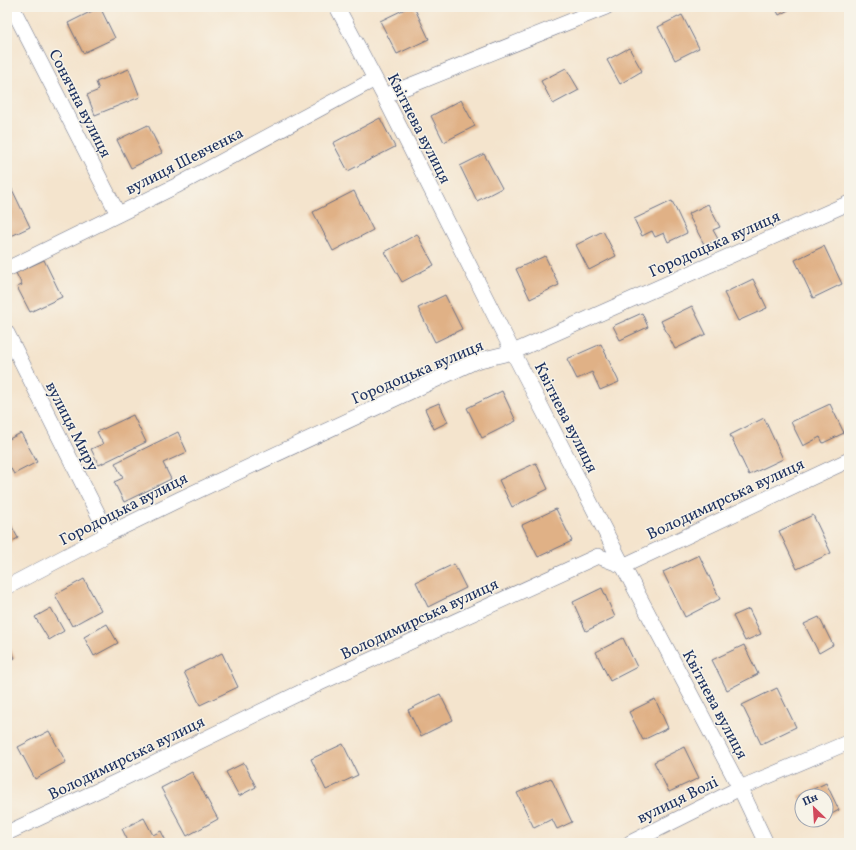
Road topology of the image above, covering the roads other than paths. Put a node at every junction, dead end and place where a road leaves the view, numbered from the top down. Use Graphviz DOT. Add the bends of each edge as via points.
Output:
graph roads {
  1 [pos="12,7"];
  2 [pos="337,7"];
  3 [pos="606,7"];
  4 [pos="375,79"];
  5 [pos="384,96"];
  6 [pos="849,203"];
  7 [pos="118,214"];
  8 [pos="7,269"];
  9 [pos="7,333"];
  10 [pos="513,352"];
  11 [pos="849,460"];
  12 [pos="108,534"];
  13 [pos="623,566"];
  14 [pos="7,587"];
  15 [pos="849,742"];
  16 [pos="740,788"];
  17 [pos="7,833"];
  18 [pos="630,843"];
  19 [pos="766,843"];
  1 -- 7 [label="street, Сонячна вулиця"];
  2 -- 4 [label="street, Квітнева вулиця"];
  3 -- 5 [label="street"];
  4 -- 5 [label="street, Квітнева вулиця"];
  4 -- 7 [label="street, вулиця Шевченка"];
  5 -- 10 [label="street, Квітнева вулиця"];
  6 -- 10 [label="street, Городоцька вулиця"];
  7 -- 8 [label="street, вулиця Шевченка"];
  9 -- 12 [label="street, вулиця Миру"];
  10 -- 12 [label="street, Городоцька вулиця" via="476,361"];
  10 -- 13 [label="street, Квітнева вулиця"];
  11 -- 13 [label="street, Володимирська вулиця"];
  12 -- 14 [label="street, Городоцька вулиця"];
  13 -- 16 [label="street, Квітнева вулиця"];
  13 -- 17 [label="street, Володимирська вулиця" via="598,556 320,683"];
  15 -- 16 [label="street, вулиця Волі"];
  16 -- 18 [label="street, вулиця Волі"];
  16 -- 19 [label="street, Квітнева вулиця"];
}
